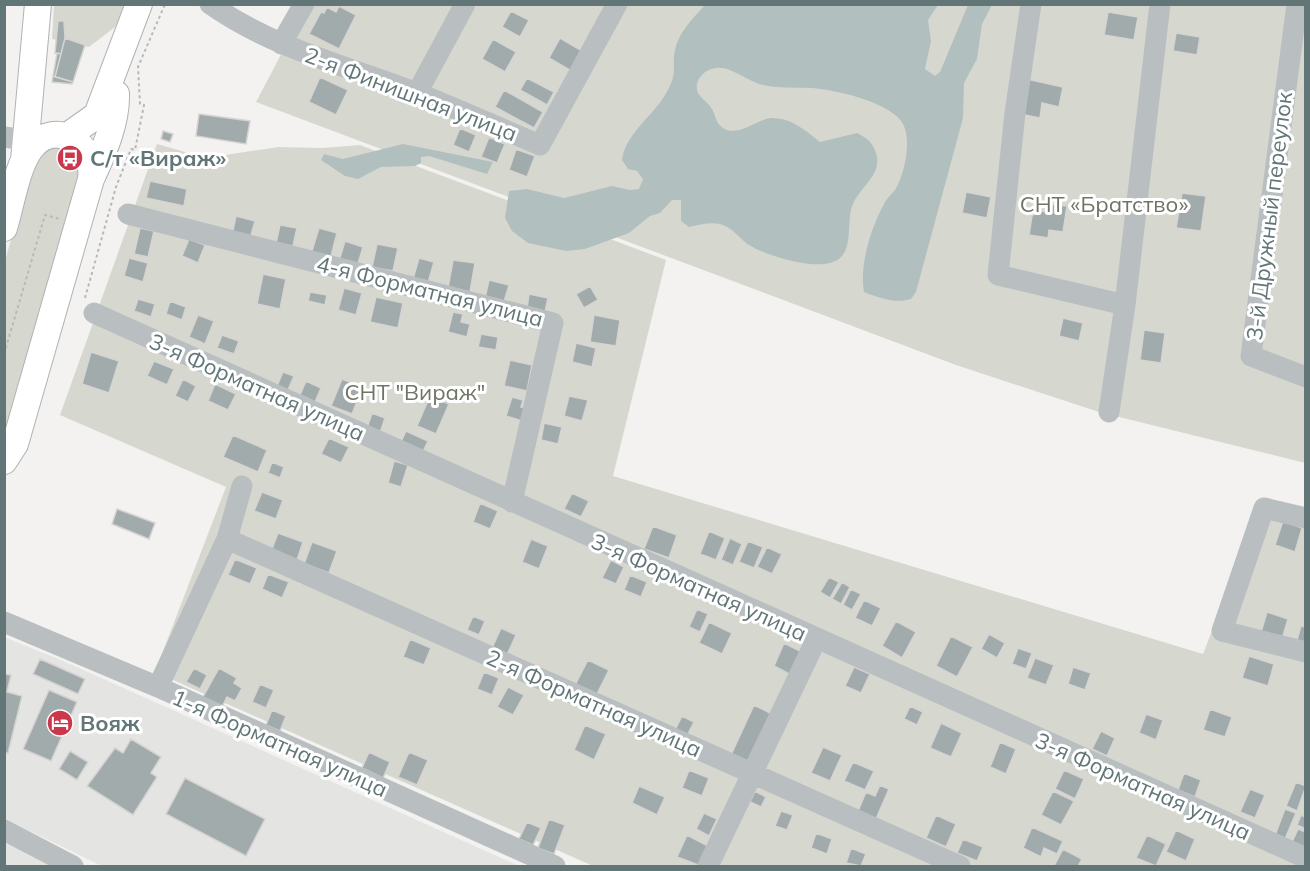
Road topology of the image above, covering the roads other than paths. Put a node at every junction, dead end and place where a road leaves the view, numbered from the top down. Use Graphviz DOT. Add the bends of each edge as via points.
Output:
graph roads {
  1 [pos="38,4"];
  2 [pos="139,4"];
  3 [pos="210,4"];
  4 [pos="304,4"];
  5 [pos="465,4"];
  6 [pos="617,4"];
  7 [pos="1031,4"];
  8 [pos="1160,4"];
  9 [pos="1297,4"];
  10 [pos="281,44"];
  11 [pos="115,63"];
  12 [pos="31,93"];
  13 [pos="417,93"];
  14 [pos="63,136"];
  15 [pos="18,146"];
  16 [pos="91,179"];
  17 [pos="128,214"];
  18 [pos="4,228"];
  19 [pos="1125,305"];
  20 [pos="94,313"];
  21 [pos="1305,377"];
  22 [pos="1109,412"];
  23 [pos="4,461"];
  24 [pos="242,486"];
  25 [pos="512,502"];
  26 [pos="1305,518"];
  27 [pos="227,539"];
  28 [pos="4,622"];
  29 [pos="816,640"];
  30 [pos="1305,652"];
  31 [pos="158,687"];
  32 [pos="751,773"];
  33 [pos="4,830"];
  34 [pos="1305,858"];
  35 [pos="73,867"];
  36 [pos="555,867"];
  37 [pos="708,867"];
  38 [pos="960,867"];
  1 -- 12 [label="main road"];
  2 -- 11 [label="main road"];
  3 -- 10 [label="street, 2-я Финишная улица"];
  4 -- 10 [label="street"];
  5 -- 13 [label="street"];
  6 -- 13 [label="street, 2-я Финишная улица" via="540,145"];
  7 -- 19 [label="street" via="998,275"];
  8 -- 19 [label="street"];
  9 -- 21 [label="street, 3-й Дружный переулок" via="1251,357"];
  10 -- 13 [label="street, 2-я Финишная улица"];
  11 -- 14 [label="main road" via="97,115"];
  11 -- 16 [label="main road" via="116,104 105,149"];
  12 -- 14 [label="main road" via="43,116"];
  12 -- 15 [label="main road"];
  14 -- 15 [label="main road"];
  14 -- 16 [label="main road" via="79,143 87,152 92,164"];
  15 -- 18 [label="main road"];
  16 -- 23 [label="main road" via="15,444"];
  17 -- 25 [label="street, 4-я Форматная улица" via="553,322"];
  19 -- 22 [label="street"];
  20 -- 25 [label="street, 3-я Форматная улица"];
  24 -- 27 [label="street"];
  25 -- 29 [label="street, 3-я Форматная улица"];
  26 -- 30 [label="street" via="1264,508 1222,631"];
  27 -- 31 [label="street"];
  27 -- 32 [label="street, 2-я Форматная улица"];
  28 -- 31 [label="street, 1-я Форматная улица"];
  29 -- 32 [label="street"];
  29 -- 34 [label="street, 3-я Форматная улица"];
  31 -- 36 [label="street, 1-я Форматная улица"];
  32 -- 37 [label="street"];
  32 -- 38 [label="street, 2-я Форматная улица"];
  33 -- 35 [label="street"];
}
